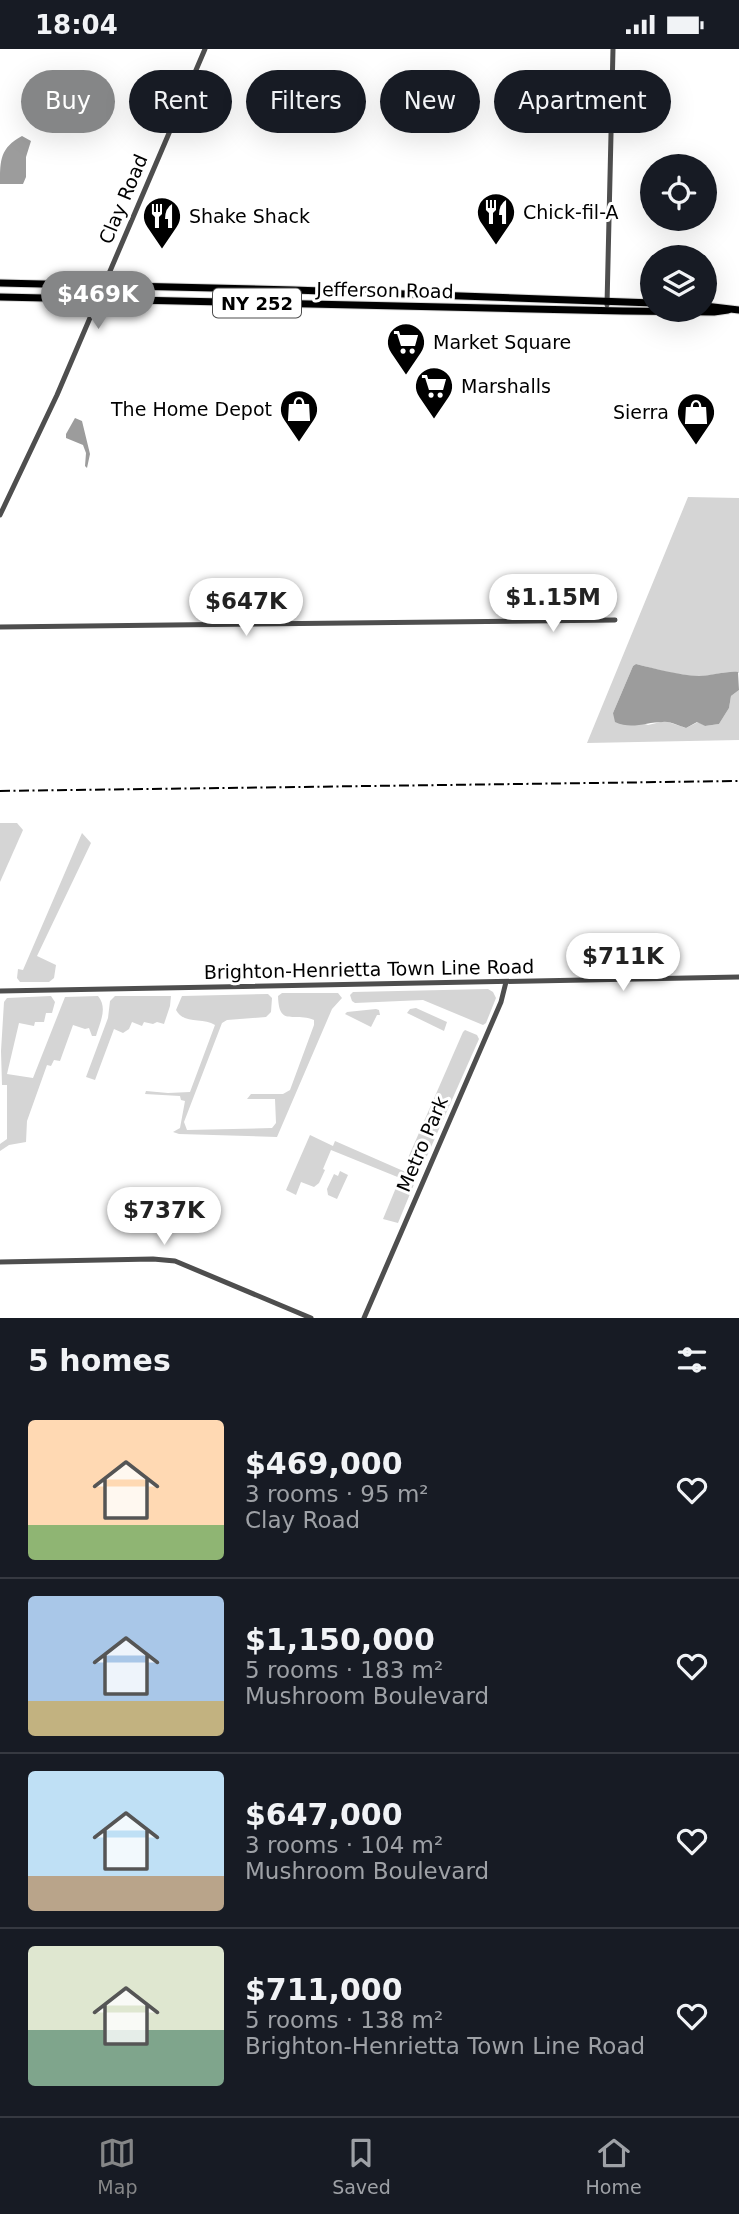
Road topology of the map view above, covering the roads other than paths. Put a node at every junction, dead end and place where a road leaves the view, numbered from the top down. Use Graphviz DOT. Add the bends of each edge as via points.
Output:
graph roads {
  1 [pos="205,49"];
  2 [pos="613,49"];
  3 [pos="0,283"];
  4 [pos="103,285"];
  5 [pos="0,297"];
  6 [pos="97,299"];
  7 [pos="607,300"];
  8 [pos="640,302"];
  9 [pos="717,308"];
  10 [pos="607,310"];
  11 [pos="728,310"];
  12 [pos="739,310"];
  13 [pos="0,515"];
  14 [pos="615,620"];
  15 [pos="0,627"];
  16 [pos="739,977"];
  17 [pos="506,982"];
  18 [pos="0,991"];
  19 [pos="0,1262"];
  20 [pos="311,1318"];
  21 [pos="364,1318"];
  1 -- 4 [label="street, Clay Road"];
  2 -- 7 [label="street"];
  3 -- 4 [label="main road, Jefferson Road / NY 252"];
  4 -- 6 [label="street, Clay Road"];
  4 -- 7 [label="main road, Jefferson Road / NY 252"];
  5 -- 6 [label="main road, Jefferson Road / NY 252"];
  6 -- 10 [label="main road, Jefferson Road / NY 252"];
  6 -- 13 [label="street, Clay Road"];
  7 -- 8 [label="main road, Jefferson Road / NY 252"];
  7 -- 10 [label="street"];
  9 -- 11 [label="main road, Jefferson Road / NY 252"];
  10 -- 11 [label="main road, Jefferson Road / NY 252"];
  11 -- 12 [label="main road, Jefferson Road / NY 252"];
  14 -- 15 [label="street"];
  16 -- 17 [label="street, Brighton-Henrietta Town Line Road"];
  17 -- 18 [label="street, Brighton-Henrietta Town Line Road"];
  17 -- 21 [label="street, Metro Park"];
  19 -- 20 [label="street" via="175,1261"];
}
